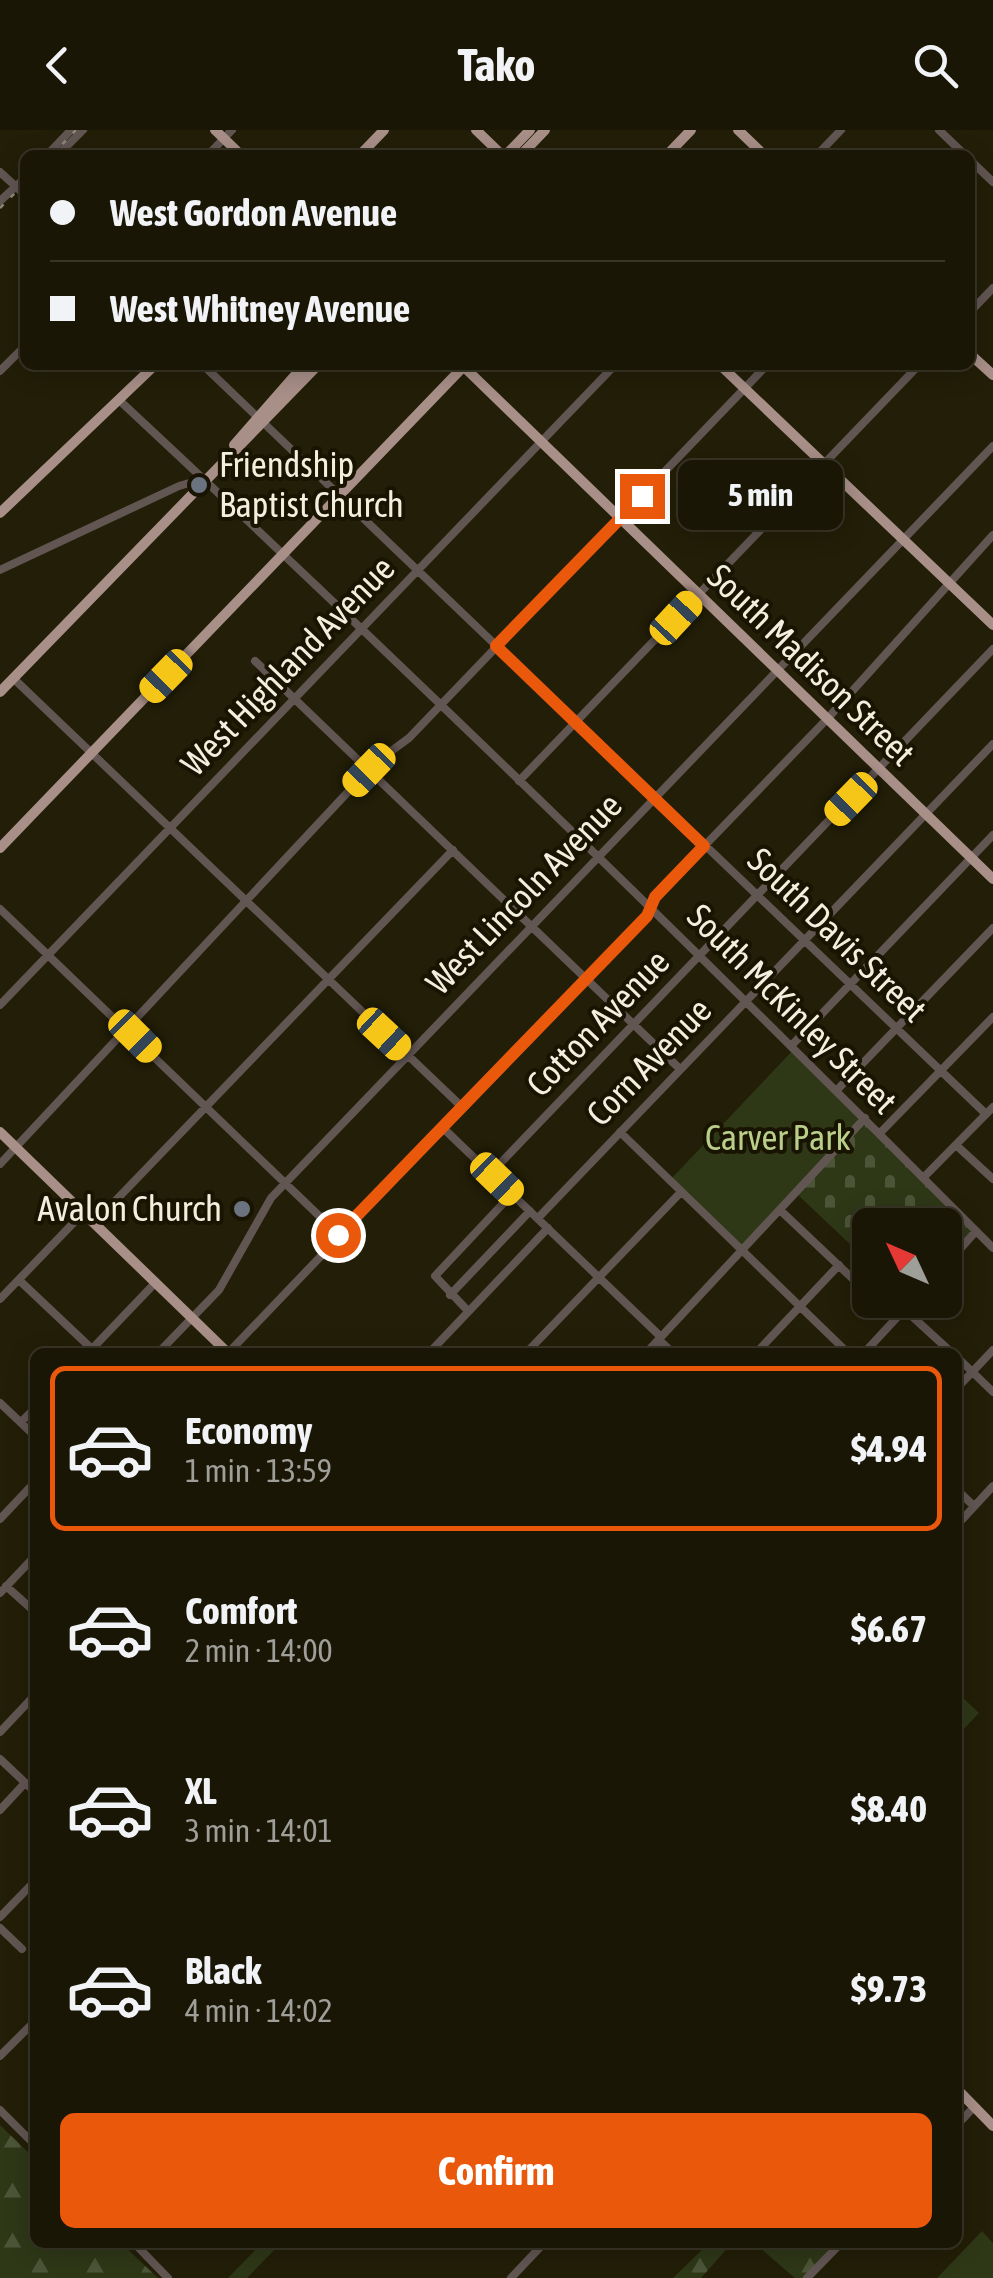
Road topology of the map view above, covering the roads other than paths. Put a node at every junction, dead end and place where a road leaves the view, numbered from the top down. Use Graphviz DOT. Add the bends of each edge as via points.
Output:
graph roads {
  1 [pos="72,130"];
  2 [pos="83,130"];
  3 [pos="384,130"];
  4 [pos="476,130"];
  5 [pos="530,130"];
  6 [pos="544,130"];
  7 [pos="690,130"];
  8 [pos="738,130"];
  9 [pos="841,130"];
  10 [pos="939,130"];
  11 [pos="52,150"];
  12 [pos="63,150"];
  13 [pos="365,150"];
  14 [pos="498,150"];
  15 [pos="509,150"];
  16 [pos="525,150"];
  17 [pos="672,150"];
  18 [pos="759,150"];
  19 [pos="822,150"];
  20 [pos="959,150"];
  21 [pos="0,172"];
  22 [pos="20,189"];
  23 [pos="993,288"];
  24 [pos="975,307"];
  25 [pos="20,351"];
  26 [pos="151,370"];
  27 [pos="208,370"];
  28 [pos="300,370"];
  29 [pos="313,370"];
  30 [pos="459,370"];
  31 [pos="467,370"];
  32 [pos="610,370"];
  33 [pos="725,370"];
  34 [pos="763,370"];
  35 [pos="914,370"];
  36 [pos="0,372"];
  37 [pos="745,388"];
  38 [pos="119,400"];
  39 [pos="259,419"];
  40 [pos="541,442"];
  41 [pos="993,446"];
  42 [pos="824,464"];
  43 [pos="204,479"];
  44 [pos="178,486"];
  45 [pos="190,493"];
  46 [pos="340,494"];
  47 [pos="0,512"];
  48 [pos="620,517"];
  49 [pos="993,535"];
  50 [pos="903,540"];
  51 [pos="284,553"];
  52 [pos="0,570"];
  53 [pos="418,570"];
  54 [pos="949,583"];
  55 [pos="699,594"];
  56 [pos="993,625"];
  57 [pos="362,628"];
  58 [pos="496,646"];
  59 [pos="993,650"];
  60 [pos="255,661"];
  61 [pos="778,670"];
  62 [pos="14,678"];
  63 [pos="0,692"];
  64 [pos="294,700"];
  65 [pos="440,705"];
  66 [pos="828,718"];
  67 [pos="576,723"];
  68 [pos="993,744"];
  69 [pos="92,753"];
  70 [pos="880,769"];
  71 [pos="369,770"];
  72 [pos="520,781"];
  73 [pos="655,798"];
  74 [pos="926,814"];
  75 [pos="170,828"];
  76 [pos="993,836"];
  77 [pos="704,846"];
  78 [pos="0,848"];
  79 [pos="452,850"];
  80 [pos="598,858"];
  81 [pos="971,858"];
  82 [pos="993,879"];
  83 [pos="758,896"];
  84 [pos="244,899"];
  85 [pos="650,907"];
  86 [pos="0,909"];
  87 [pos="532,926"];
  88 [pos="993,928"];
  89 [pos="804,940"];
  90 [pos="48,955"];
  91 [pos="701,956"];
  92 [pos="586,978"];
  93 [pos="329,981"];
  94 [pos="850,985"];
  95 [pos="747,1000"];
  96 [pos="0,1005"];
  97 [pos="993,1017"];
  98 [pos="634,1024"];
  99 [pos="896,1029"];
  100 [pos="128,1030"];
  101 [pos="792,1044"];
  102 [pos="408,1056"];
  103 [pos="680,1069"];
  104 [pos="940,1072"];
  105 [pos="837,1090"];
  106 [pos="206,1107"];
  107 [pos="462,1107"];
  108 [pos="989,1111"];
  109 [pos="865,1118"];
  110 [pos="442,1127"];
  111 [pos="0,1132"];
  112 [pos="620,1132"];
  113 [pos="880,1134"];
  114 [pos="956,1144"];
  115 [pos="16,1148"];
  116 [pos="0,1164"];
  117 [pos="491,1173"];
  118 [pos="924,1178"];
  119 [pos="993,1179"];
  120 [pos="285,1184"];
  121 [pos="682,1192"];
  122 [pos="512,1194"];
  123 [pos="780,1210"];
  124 [pos="530,1211"];
  125 [pos="83,1213"];
  126 [pos="538,1218"];
  127 [pos="94,1223"];
  128 [pos="548,1228"];
  129 [pos="976,1231"];
  130 [pos="338,1235"];
  131 [pos="962,1247"];
  132 [pos="993,1248"];
  133 [pos="742,1250"];
  134 [pos="839,1265"];
  135 [pos="852,1277"];
  136 [pos="599,1278"];
  137 [pos="19,1280"];
  138 [pos="156,1282"];
  139 [pos="450,1295"];
  140 [pos="0,1300"];
  141 [pos="800,1307"];
  142 [pos="468,1312"];
  143 [pos="192,1318"];
  144 [pos="896,1318"];
  145 [pos="914,1318"];
  146 [pos="660,1338"];
  147 [pos="87,1348"];
  148 [pos="93,1348"];
  149 [pos="163,1348"];
  150 [pos="224,1348"];
  151 [pos="232,1348"];
  152 [pos="434,1348"];
  153 [pos="531,1348"];
  154 [pos="651,1348"];
  155 [pos="669,1348"];
  156 [pos="760,1348"];
  157 [pos="843,1348"];
  158 [pos="869,1348"];
  159 [pos="948,1348"];
  160 [pos="993,1350"];
  161 [pos="962,1362"];
  162 [pos="972,1372"];
  163 [pos="962,1383"];
  164 [pos="993,1392"];
  165 [pos="0,1403"];
  166 [pos="30,1413"];
  167 [pos="21,1422"];
  168 [pos="30,1431"];
  169 [pos="993,1486"];
  170 [pos="30,1487"];
  171 [pos="962,1495"];
  172 [pos="974,1506"];
  173 [pos="0,1518"];
  174 [pos="962,1520"];
  175 [pos="30,1561"];
  176 [pos="3,1590"];
  177 [pos="30,1609"];
  178 [pos="30,1700"];
  179 [pos="0,1732"];
  180 [pos="0,1759"];
  181 [pos="25,1783"];
  182 [pos="30,1788"];
  183 [pos="0,1810"];
  184 [pos="30,1885"];
  185 [pos="0,1917"];
  186 [pos="0,1928"];
  187 [pos="22,1949"];
  188 [pos="30,2027"];
  189 [pos="0,2056"];
  190 [pos="962,2094"];
  191 [pos="974,2107"];
  192 [pos="0,2110"];
  193 [pos="962,2120"];
  194 [pos="993,2126"];
  195 [pos="30,2140"];
  196 [pos="138,2248"];
  197 [pos="539,2248"];
  198 [pos="836,2248"];
  199 [pos="168,2278"];
  200 [pos="511,2278"];
  201 [pos="807,2278"];
  1 -- 11 [label="street"];
  2 -- 12 [label="street"];
  3 -- 13 [label="main road"];
  4 -- 14 [label="main road"];
  5 -- 15 [label="main road"];
  6 -- 16 [label="main road"];
  7 -- 17 [label="main road"];
  8 -- 18 [label="main road"];
  9 -- 19 [label="street"];
  10 -- 20 [label="street"];
  21 -- 22 [label="street"];
  23 -- 24 [label="street"];
  25 -- 36 [label="street"];
  26 -- 38 [label="main road"];
  27 -- 39 [label="street, South Davis Street"];
  28 -- 39 [label="main road"];
  29 -- 39 [label="main road"];
  30 -- 46 [label="main road"];
  31 -- 40 [label="main road, South Madison Street"];
  32 -- 40 [label="street, West Highland Avenue"];
  33 -- 37 [label="main road"];
  34 -- 37 [label="street"];
  35 -- 42 [label="street"];
  37 -- 42 [label="main road"];
  37 -- 48 [label="street"];
  38 -- 43 [label="street, South McKinley Street"];
  38 -- 47 [label="main road"];
  39 -- 43 [label="main road"];
  39 -- 46 [label="street, South Davis Street"];
  40 -- 48 [label="main road, South Madison Street"];
  40 -- 53 [label="street, West Highland Avenue"];
  41 -- 50 [label="street, West Lincoln Avenue"];
  42 -- 50 [label="main road"];
  42 -- 55 [label="street"];
  43 -- 44 [label="street"];
  43 -- 45 [label="main road"];
  43 -- 51 [label="street, South McKinley Street"];
  44 -- 45 [label="street"];
  44 -- 52 [label="street"];
  45 -- 62 [label="main road"];
  46 -- 51 [label="main road"];
  46 -- 53 [label="street, South Davis Street"];
  48 -- 55 [label="main road, South Madison Street"];
  48 -- 58 [label="street"];
  49 -- 54 [label="street"];
  50 -- 54 [label="main road"];
  50 -- 61 [label="street, West Lincoln Avenue"];
  51 -- 57 [label="street, South McKinley Street"];
  51 -- 69 [label="main road"];
  53 -- 57 [label="street, West Highland Avenue"];
  53 -- 58 [label="street, South Davis Street"];
  54 -- 56 [label="main road"];
  54 -- 66 [label="street"];
  55 -- 61 [label="main road, South Madison Street"];
  55 -- 67 [label="street"];
  57 -- 64 [label="street, West Highland Avenue"];
  57 -- 65 [label="street, South McKinley Street"];
  58 -- 65 [label="street"];
  58 -- 67 [label="street, South Davis Street"];
  59 -- 70 [label="street, Cotton Avenue"];
  60 -- 64 [label="street"];
  61 -- 66 [label="main road, South Madison Street"];
  61 -- 73 [label="street, West Lincoln Avenue"];
  62 -- 63 [label="main road"];
  62 -- 69 [label="street"];
  64 -- 71 [label="street"];
  64 -- 75 [label="street, West Highland Avenue"];
  65 -- 71 [label="street"];
  65 -- 72 [label="street, South McKinley Street"];
  66 -- 70 [label="main road, South Madison Street"];
  66 -- 77 [label="street"];
  67 -- 72 [label="street"];
  67 -- 73 [label="street, South Davis Street"];
  68 -- 74 [label="street, Corn Avenue"];
  69 -- 75 [label="street"];
  69 -- 78 [label="main road"];
  70 -- 74 [label="main road, South Madison Street"];
  70 -- 83 [label="street, Cotton Avenue"];
  71 -- 79 [label="street"];
  71 -- 84 [label="street"];
  72 -- 80 [label="street, South McKinley Street"];
  73 -- 77 [label="street, South Davis Street"];
  73 -- 80 [label="street, West Lincoln Avenue"];
  74 -- 81 [label="main road, South Madison Street"];
  74 -- 89 [label="street, Corn Avenue"];
  75 -- 84 [label="street"];
  75 -- 90 [label="street, West Highland Avenue"];
  76 -- 81 [label="street"];
  77 -- 83 [label="street, South Davis Street"];
  77 -- 85 [label="street"];
  79 -- 87 [label="street"];
  79 -- 93 [label="street"];
  80 -- 85 [label="street, South McKinley Street"];
  80 -- 87 [label="street, West Lincoln Avenue"];
  81 -- 82 [label="main road, South Madison Street"];
  81 -- 94 [label="street"];
  83 -- 89 [label="street, South Davis Street"];
  83 -- 91 [label="street, Cotton Avenue"];
  84 -- 93 [label="street"];
  84 -- 100 [label="street"];
  85 -- 91 [label="street, South McKinley Street"];
  85 -- 92 [label="street"];
  86 -- 90 [label="street"];
  87 -- 92 [label="street"];
  87 -- 102 [label="street, West Lincoln Avenue"];
  88 -- 99 [label="street"];
  89 -- 94 [label="street, South Davis Street"];
  89 -- 95 [label="street, Corn Avenue"];
  90 -- 96 [label="street, West Highland Avenue"];
  90 -- 100 [label="street"];
  91 -- 95 [label="street, South McKinley Street"];
  91 -- 98 [label="street, Cotton Avenue"];
  92 -- 98 [label="street"];
  92 -- 107 [label="street"];
  93 -- 102 [label="street"];
  93 -- 106 [label="street"];
  94 -- 99 [label="street, South Davis Street"];
  94 -- 101 [label="street"];
  95 -- 101 [label="street, South McKinley Street"];
  95 -- 103 [label="street, Corn Avenue"];
  97 -- 104 [label="street"];
  98 -- 103 [label="street"];
  98 -- 117 [label="street, Cotton Avenue"];
  99 -- 104 [label="street, South Davis Street"];
  99 -- 105 [label="street"];
  100 -- 106 [label="street"];
  100 -- 115 [label="street"];
  101 -- 105 [label="street, South McKinley Street"];
  102 -- 107 [label="street"];
  102 -- 120 [label="street, West Lincoln Avenue"];
  103 -- 112 [label="street, Corn Avenue"];
  104 -- 108 [label="street, South Davis Street"];
  104 -- 113 [label="street"];
  105 -- 109 [label="street, South McKinley Street"];
  106 -- 120 [label="street"];
  106 -- 127 [label="street"];
  107 -- 110 [label="street"];
  108 -- 114 [label="street"];
  109 -- 113 [label="street, South McKinley Street"];
  109 -- 123 [label="street"];
  110 -- 117 [label="street"];
  110 -- 130 [label="street"];
  111 -- 115 [label="main road"];
  112 -- 121 [label="street"];
  112 -- 126 [label="street, Corn Avenue"];
  113 -- 118 [label="street, South McKinley Street"];
  114 -- 118 [label="street"];
  114 -- 119 [label="street"];
  115 -- 116 [label="street"];
  115 -- 125 [label="main road"];
  117 -- 122 [label="street"];
  118 -- 129 [label="street, South McKinley Street"];
  120 -- 130 [label="street"];
  120 -- 143 [label="street, West Lincoln Avenue" via="260,1211 226,1279"];
  121 -- 133 [label="street"];
  121 -- 136 [label="street"];
  122 -- 124 [label="street"];
  122 -- 139 [label="street" via="437,1272"];
  123 -- 133 [label="street"];
  123 -- 134 [label="street"];
  124 -- 126 [label="street"];
  124 -- 139 [label="street"];
  125 -- 127 [label="main road"];
  125 -- 137 [label="street"];
  126 -- 128 [label="street"];
  127 -- 138 [label="main road"];
  128 -- 136 [label="street"];
  128 -- 142 [label="street"];
  129 -- 131 [label="street"];
  129 -- 132 [label="street, South McKinley Street"];
  130 -- 151 [label="street"];
  133 -- 141 [label="street"];
  133 -- 146 [label="street"];
  134 -- 135 [label="street"];
  134 -- 141 [label="street"];
  136 -- 146 [label="street"];
  136 -- 153 [label="street"];
  137 -- 140 [label="street"];
  137 -- 147 [label="street"];
  138 -- 143 [label="main road"];
  138 -- 148 [label="street"];
  139 -- 142 [label="street"];
  141 -- 156 [label="street"];
  141 -- 157 [label="street"];
  142 -- 152 [label="street"];
  143 -- 149 [label="street, West Lincoln Avenue"];
  143 -- 150 [label="main road"];
  144 -- 158 [label="street"];
  145 -- 159 [label="street"];
  146 -- 154 [label="street"];
  146 -- 155 [label="street"];
  160 -- 162 [label="street"];
  161 -- 162 [label="street"];
  162 -- 163 [label="street"];
  162 -- 164 [label="street"];
  165 -- 167 [label="street"];
  166 -- 167 [label="street"];
  167 -- 168 [label="street"];
  169 -- 172 [label="street"];
  170 -- 173 [label="street"];
  171 -- 172 [label="street"];
  172 -- 174 [label="street"];
  175 -- 176 [label="street"];
  176 -- 177 [label="street"];
  178 -- 179 [label="street"];
  180 -- 181 [label="street"];
  181 -- 182 [label="street"];
  181 -- 183 [label="street"];
  184 -- 185 [label="street"];
  186 -- 187 [label="street"];
  188 -- 189 [label="street"];
  190 -- 191 [label="main road"];
  191 -- 193 [label="street"];
  191 -- 194 [label="main road"];
  192 -- 195 [label="street"];
  196 -- 199 [label="street"];
  197 -- 200 [label="street"];
  198 -- 201 [label="street"];
}
